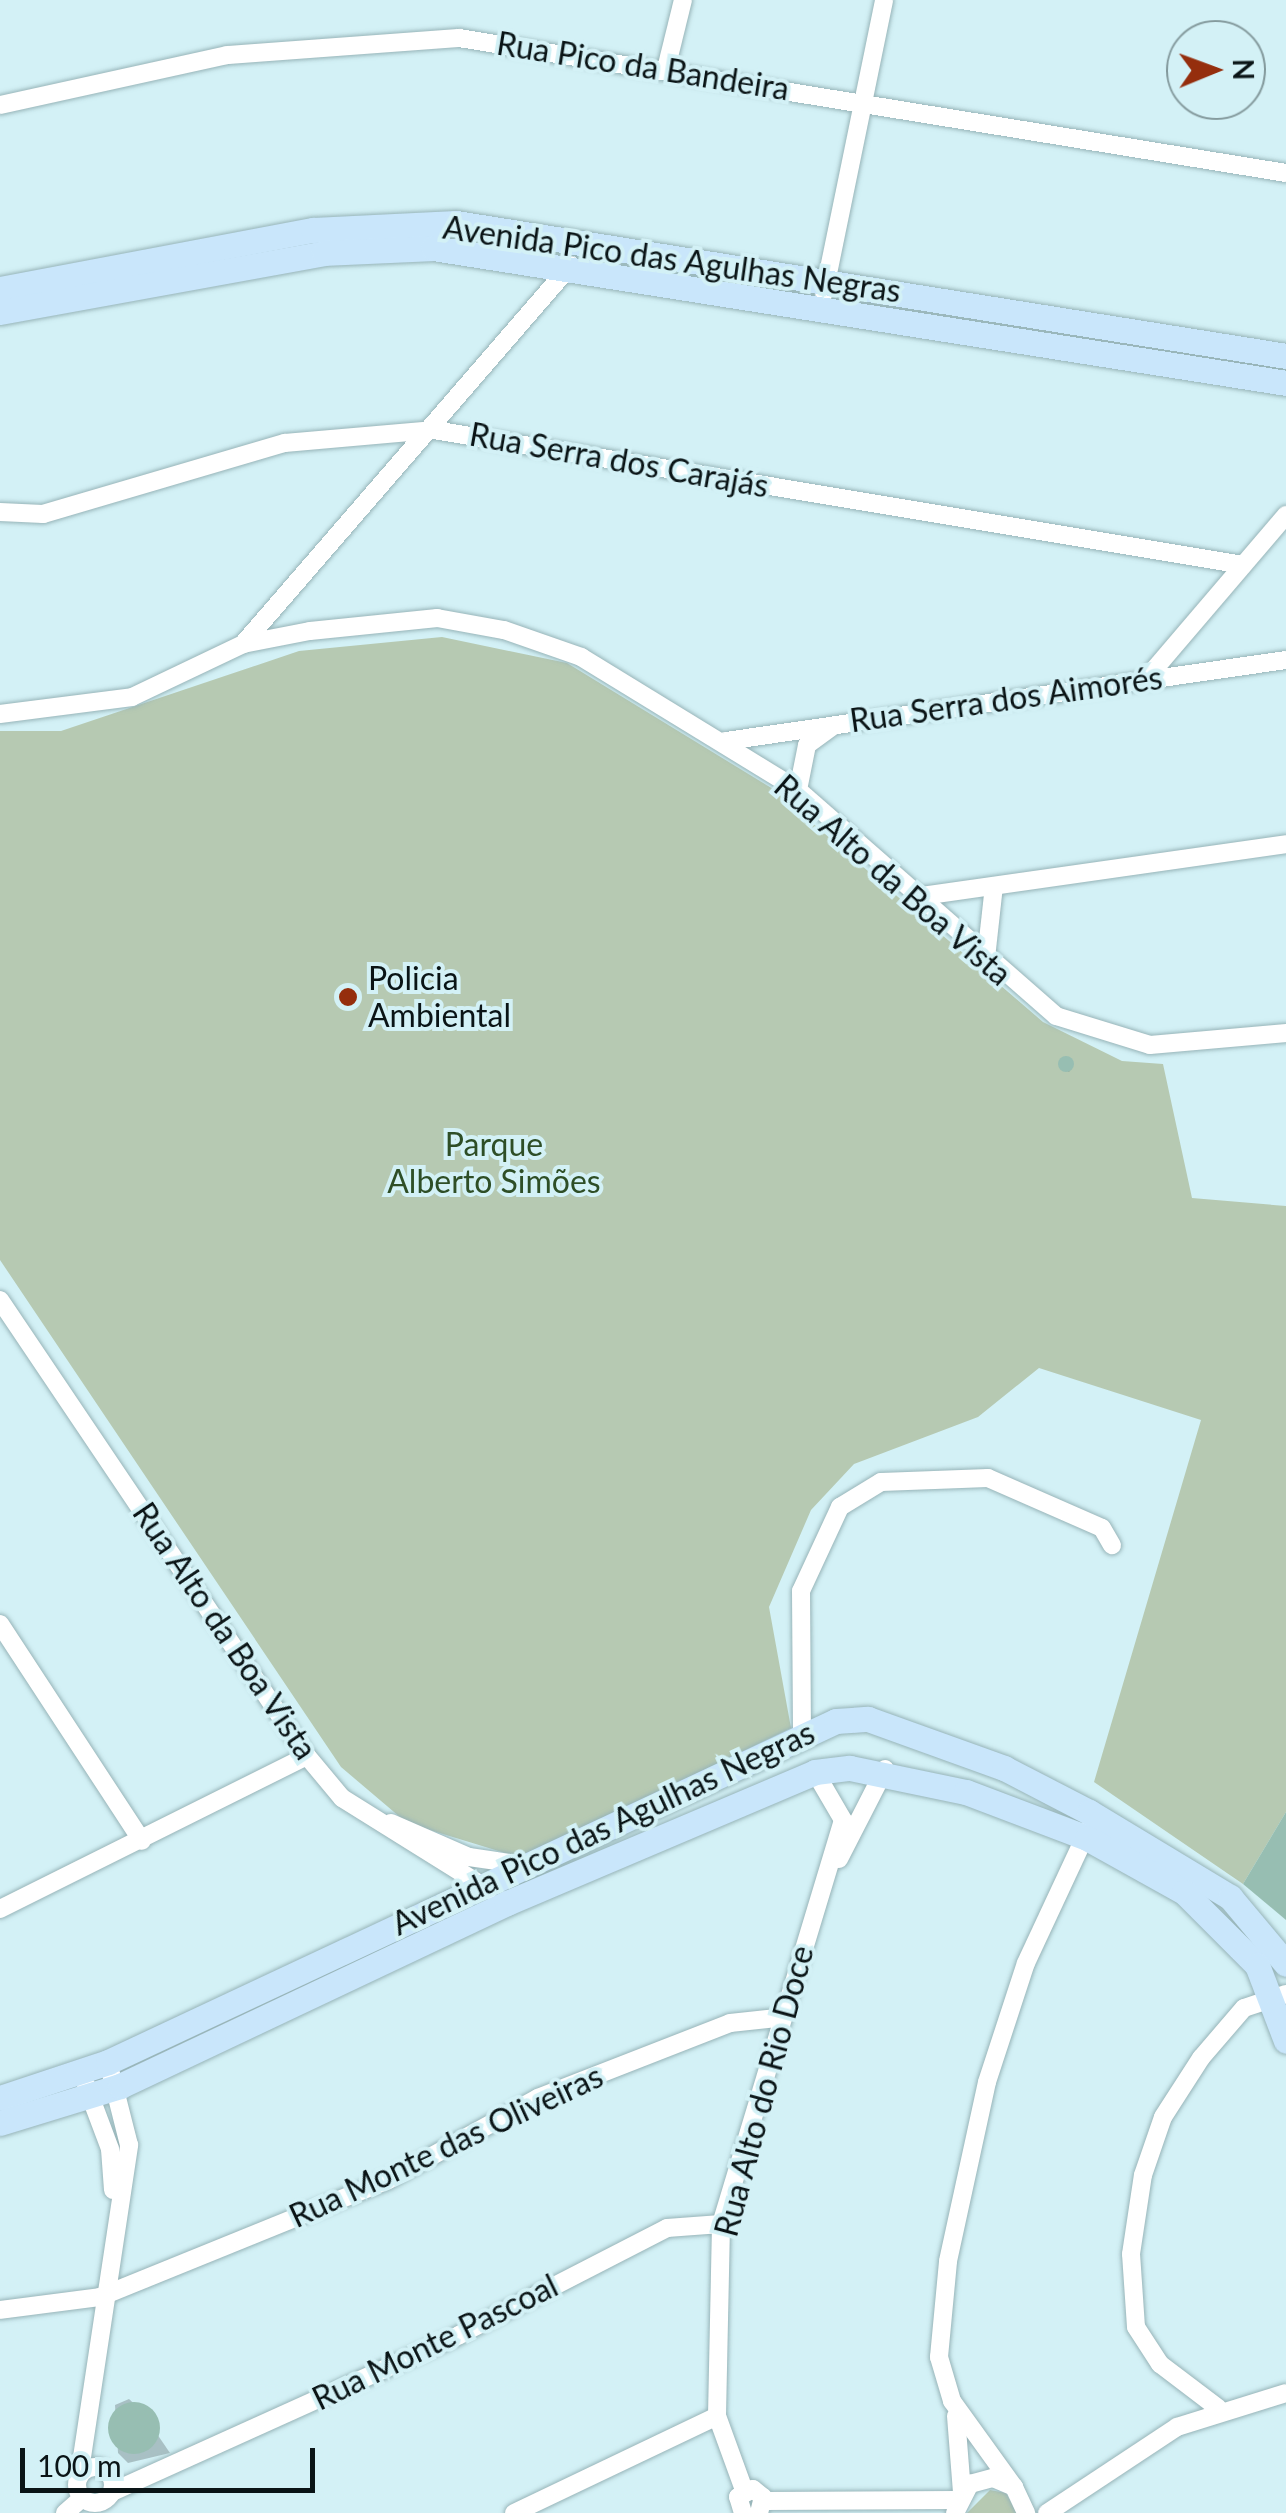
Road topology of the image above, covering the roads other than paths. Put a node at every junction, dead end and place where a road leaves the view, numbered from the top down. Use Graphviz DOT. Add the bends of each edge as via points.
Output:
graph roads {
  1 [pos="683,0"];
  2 [pos="884,0"];
  3 [pos="666,69"];
  4 [pos="860,100"];
  5 [pos="0,105"];
  6 [pos="1286,173"];
  7 [pos="572,266"];
  8 [pos="0,289"];
  9 [pos="824,293"];
  10 [pos="0,312"];
  11 [pos="1286,356"];
  12 [pos="1286,383"];
  13 [pos="434,430"];
  14 [pos="0,512"];
  15 [pos="1286,515"];
  16 [pos="1243,565"];
  17 [pos="242,644"];
  18 [pos="1286,660"];
  19 [pos="1146,679"];
  20 [pos="0,714"];
  21 [pos="841,722"];
  22 [pos="726,741"];
  23 [pos="798,790"];
  24 [pos="1286,844"];
  25 [pos="994,886"];
  26 [pos="922,896"];
  27 [pos="986,958"];
  28 [pos="1286,1034"];
  29 [pos="0,1300"];
  30 [pos="1112,1546"];
  31 [pos="0,1624"];
  32 [pos="890,1727"];
  33 [pos="802,1734"];
  34 [pos="307,1756"];
  35 [pos="885,1769"];
  36 [pos="815,1772"];
  37 [pos="377,1817"];
  38 [pos="1088,1825"];
  39 [pos="142,1841"];
  40 [pos="522,1864"];
  41 [pos="830,1871"];
  42 [pos="480,1884"];
  43 [pos="506,1903"];
  44 [pos="0,1908"];
  45 [pos="1286,1964"];
  46 [pos="1280,1995"];
  47 [pos="778,2018"];
  48 [pos="1286,2042"];
  49 [pos="108,2062"];
  50 [pos="86,2085"];
  51 [pos="120,2086"];
  52 [pos="0,2098"];
  53 [pos="0,2122"];
  54 [pos="721,2224"];
  55 [pos="110,2240"];
  56 [pos="100,2297"];
  57 [pos="0,2310"];
  58 [pos="1286,2393"];
  59 [pos="952,2401"];
  60 [pos="1218,2408"];
  61 [pos="717,2416"];
  62 [pos="83,2429"];
  63 [pos="79,2477"];
  64 [pos="108,2478"];
  65 [pos="744,2490"];
  66 [pos="1017,2490"];
  67 [pos="1076,2491"];
  68 [pos="958,2502"];
  69 [pos="78,2507"];
  70 [pos="762,2507"];
  71 [pos="925,2510"];
  72 [pos="514,2513"];
  73 [pos="743,2513"];
  74 [pos="1026,2513"];
  75 [pos="1046,2513"];
  1 -- 3 [label="street"];
  2 -- 4 [label="street"];
  3 -- 4 [label="street, Rua Pico da Bandeira"];
  3 -- 5 [label="street, Rua Pico da Bandeira" via="459,38 227,55"];
  4 -- 6 [label="street, Rua Pico da Bandeira"];
  4 -- 9 [label="street"];
  7 -- 9 [label="street, Avenida Pico das Agulhas Negras"];
  7 -- 10 [label="street, Avenida Pico das Agulhas Negras" via="433,248 352,250"];
  7 -- 13 [label="street"];
  8 -- 9 [label="street, Avenida Pico das Agulhas Negras" via="407,221"];
  9 -- 11 [label="street, Avenida Pico das Agulhas Negras"];
  9 -- 12 [label="street, Avenida Pico das Agulhas Negras"];
  13 -- 14 [label="street, Rua Serra dos Carajás" via="284,444 43,514"];
  13 -- 16 [label="street, Rua Serra dos Carajás"];
  13 -- 17 [label="street"];
  15 -- 16 [label="street"];
  16 -- 19 [label="street"];
  17 -- 20 [label="street, Rua Alto da Boa Vista" via="132,697"];
  17 -- 22 [label="street, Rua Alto da Boa Vista" via="375,620 504,630 581,657"];
  18 -- 19 [label="street, Rua Serra dos Aimorés"];
  19 -- 21 [label="street, Rua Serra dos Aimorés"];
  21 -- 22 [label="street, Rua Serra dos Aimorés"];
  21 -- 23 [label="street" via="807,745"];
  22 -- 23 [label="street, Rua Alto da Boa Vista"];
  23 -- 26 [label="street, Rua Alto da Boa Vista"];
  24 -- 25 [label="street"];
  25 -- 26 [label="street"];
  25 -- 27 [label="street"];
  26 -- 27 [label="street, Rua Alto da Boa Vista"];
  27 -- 28 [label="street, Rua Alto da Boa Vista" via="1056,1016 1125,1043"];
  29 -- 34 [label="street, Rua Alto da Boa Vista"];
  30 -- 33 [label="street" via="1102,1528 988,1478 936,1475 867,1490 840,1507 801,1591"];
  31 -- 39 [label="street"];
  32 -- 33 [label="street, Avenida Pico das Agulhas Negras" via="836,1721"];
  32 -- 35 [label="street"];
  32 -- 38 [label="street, Avenida Pico das Agulhas Negras" via="1004,1768"];
  33 -- 36 [label="street"];
  33 -- 40 [label="street, Avenida Pico das Agulhas Negras"];
  34 -- 37 [label="street, Rua Alto da Boa Vista" via="342,1798"];
  34 -- 39 [label="street"];
  35 -- 36 [label="street, Avenida Pico das Agulhas Negras"];
  35 -- 38 [label="street, Avenida Pico das Agulhas Negras"];
  35 -- 41 [label="street" via="866,1820"];
  36 -- 41 [label="street" via="843,1820"];
  36 -- 43 [label="street, Avenida Pico das Agulhas Negras"];
  37 -- 40 [label="street" via="469,1857"];
  37 -- 42 [label="street, Rua Alto da Boa Vista" via="414,1851"];
  38 -- 45 [label="street, Avenida Pico das Agulhas Negras" via="1230,1897"];
  38 -- 46 [label="street, Avenida Pico das Agulhas Negras" via="1211,1913"];
  38 -- 59 [label="street" via="1026,1963 966,2163 939,2358"];
  39 -- 44 [label="street"];
  40 -- 42 [label="street, Avenida Pico das Agulhas Negras"];
  41 -- 47 [label="street, Rua Alto do Rio Doce"];
  42 -- 43 [label="street, Rua Alto da Boa Vista"];
  42 -- 49 [label="street, Avenida Pico das Agulhas Negras"];
  43 -- 51 [label="street, Avenida Pico das Agulhas Negras"];
  46 -- 48 [label="street"];
  46 -- 60 [label="street" via="1244,2008 1162,2117 1131,2254 1136,2326 1160,2364"];
  47 -- 54 [label="street, Rua Alto do Rio Doce"];
  47 -- 56 [label="street, Rua Monte das Oliveiras" via="730,2022 538,2098 388,2180"];
  49 -- 50 [label="street, Avenida Pico das Agulhas Negras"];
  49 -- 51 [label="street"];
  50 -- 51 [label="street, Avenida Pico das Agulhas Negras"];
  50 -- 52 [label="street, Avenida Pico das Agulhas Negras"];
  50 -- 53 [label="street, Avenida Pico das Agulhas Negras"];
  50 -- 55 [label="street" via="110,2148"];
  51 -- 55 [label="street" via="129,2145"];
  54 -- 61 [label="street, Rua Alto do Rio Doce"];
  54 -- 64 [label="street, Rua Monte Pascoal" via="666,2228 151,2475"];
  55 -- 56 [label="street"];
  56 -- 57 [label="street, Rua Monte das Oliveiras"];
  56 -- 62 [label="street"];
  58 -- 60 [label="street"];
  59 -- 66 [label="street"];
  59 -- 68 [label="street" via="964,2446"];
  60 -- 67 [label="street"];
  61 -- 65 [label="street, Rua Alto do Rio Doce"];
  61 -- 72 [label="street"];
  62 -- 63 [label="street"];
  62 -- 64 [label="street"];
  63 -- 64 [label="street"];
  63 -- 69 [label="street"];
  64 -- 69 [label="street"];
  65 -- 70 [label="street"];
  65 -- 73 [label="street"];
  66 -- 67 [label="street"];
  66 -- 68 [label="street" via="982,2479"];
  66 -- 74 [label="street"];
  67 -- 75 [label="street"];
  68 -- 71 [label="street"];
  70 -- 71 [label="street"];
}
